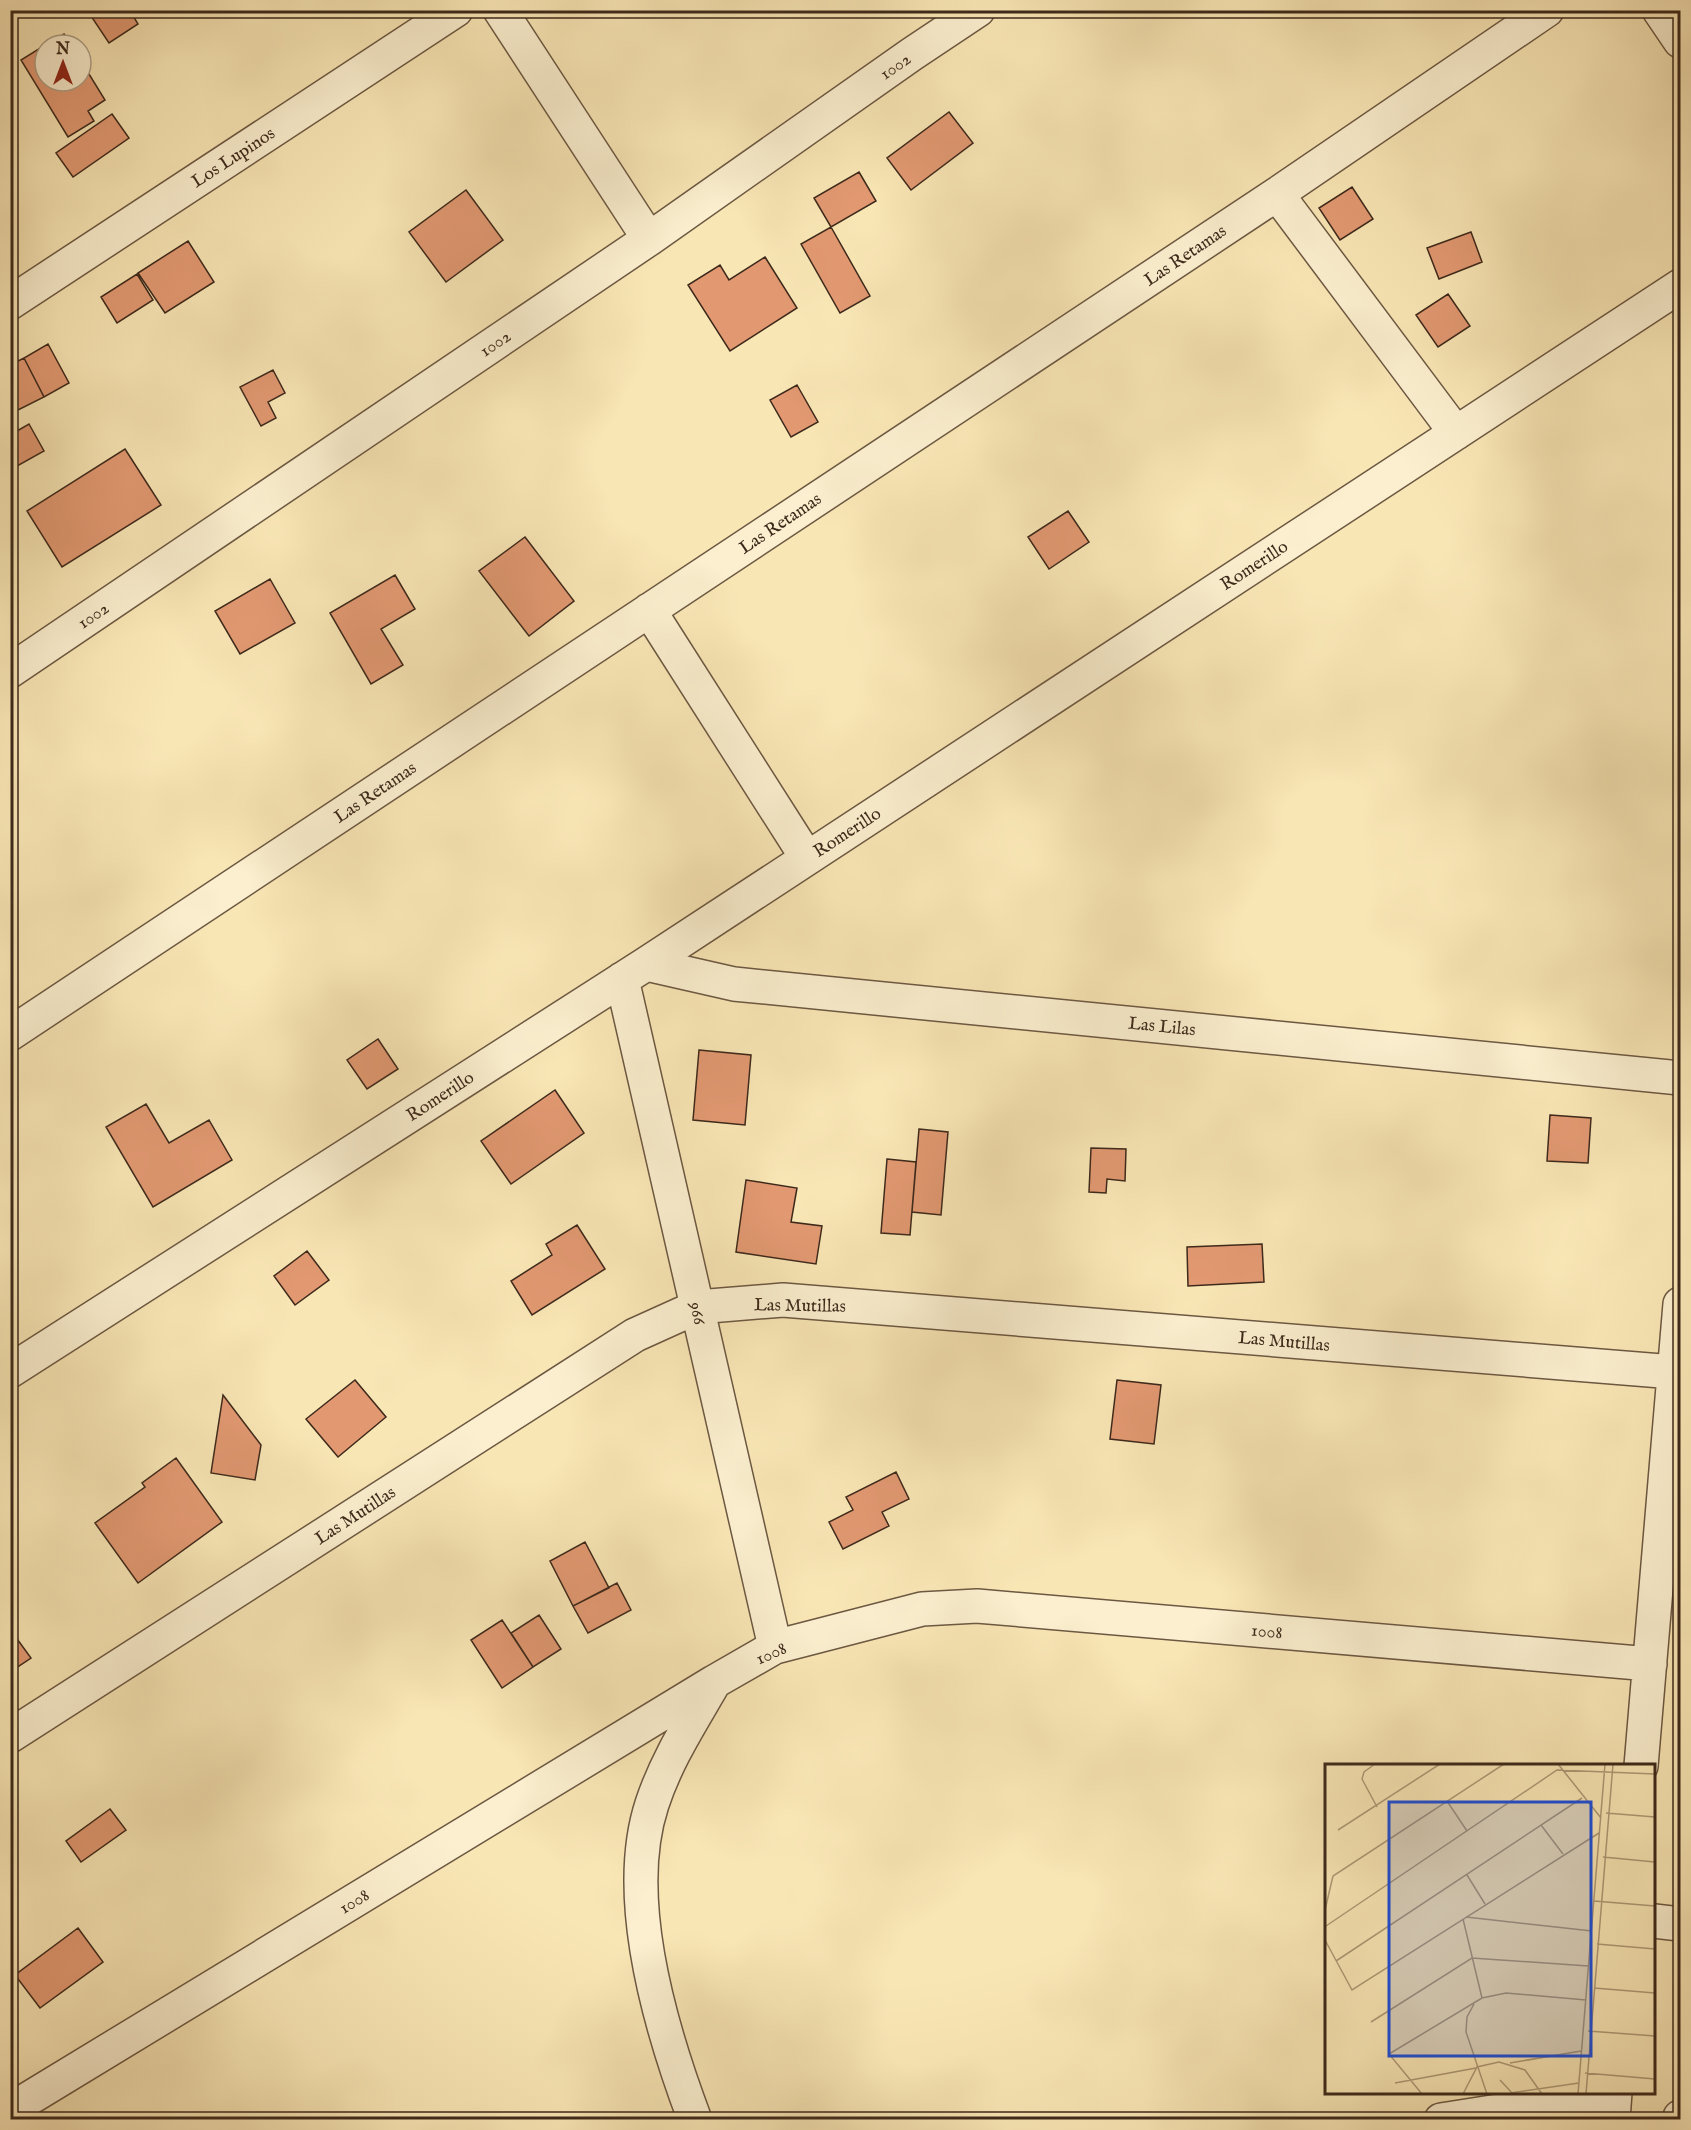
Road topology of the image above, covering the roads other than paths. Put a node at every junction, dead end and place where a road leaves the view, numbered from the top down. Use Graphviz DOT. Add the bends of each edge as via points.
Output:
graph roads {
  1 [pos="456,10"];
  2 [pos="500,10"];
  3 [pos="978,10"];
  4 [pos="1547,10"];
  5 [pos="1659,10"];
  6 [pos="1680,41"];
  7 [pos="1277,194"];
  8 [pos="649,239"];
  9 [pos="1680,286"];
  10 [pos="10,303"];
  11 [pos="1456,433"];
  12 [pos="649,610"];
  13 [pos="10,672"];
  14 [pos="807,858"];
  15 [pos="634,972"];
  16 [pos="10,1034"];
  17 [pos="1680,1078"];
  18 [pos="1680,1304"];
  19 [pos="697,1307"];
  20 [pos="10,1371"];
  21 [pos="1674,1372"];
  22 [pos="1670,1558"];
  23 [pos="775,1647"];
  24 [pos="1650,1664"];
  25 [pos="714,1682"];
  26 [pos="10,1736"];
  27 [pos="1641,1764"];
  28 [pos="1655,1921"];
  29 [pos="1680,1924"];
  30 [pos="1609,2094"];
  31 [pos="1615,2094"];
  32 [pos="10,2110"];
  33 [pos="695,2120"];
  34 [pos="1441,2120"];
  35 [pos="1613,2120"];
  1 -- 10 [label="street, Los Lupinos"];
  2 -- 8 [label="street"];
  3 -- 8 [label="street, 1002"];
  4 -- 7 [label="street, Las Retamas"];
  5 -- 6 [label="street"];
  7 -- 11 [label="street"];
  7 -- 12 [label="street, Las Retamas"];
  8 -- 13 [label="street, 1002"];
  9 -- 11 [label="street, Romerillo"];
  11 -- 14 [label="street, Romerillo"];
  12 -- 14 [label="street"];
  12 -- 16 [label="street, Las Retamas"];
  14 -- 15 [label="street, Romerillo"];
  15 -- 17 [label="street, Las Lilas"];
  15 -- 19 [label="street, 966"];
  15 -- 20 [label="street, Romerillo"];
  18 -- 21 [label="street"];
  19 -- 21 [label="street, Las Mutillas" via="783,1300"];
  19 -- 23 [label="street, 966"];
  19 -- 26 [label="street, Las Mutillas" via="635,1335"];
  21 -- 22 [label="street"];
  22 -- 24 [label="street"];
  23 -- 24 [label="street, 1008" via="922,1609 977,1606"];
  23 -- 25 [label="street, 1008"];
  24 -- 27 [label="street"];
  25 -- 32 [label="street, 1008"];
  25 -- 33 [label="street" via="667,1764 643,1840 645,1934 652,1976 663,2029"];
  28 -- 29 [label="street"];
  30 -- 34 [label="street"];
  31 -- 35 [label="street"];
}
